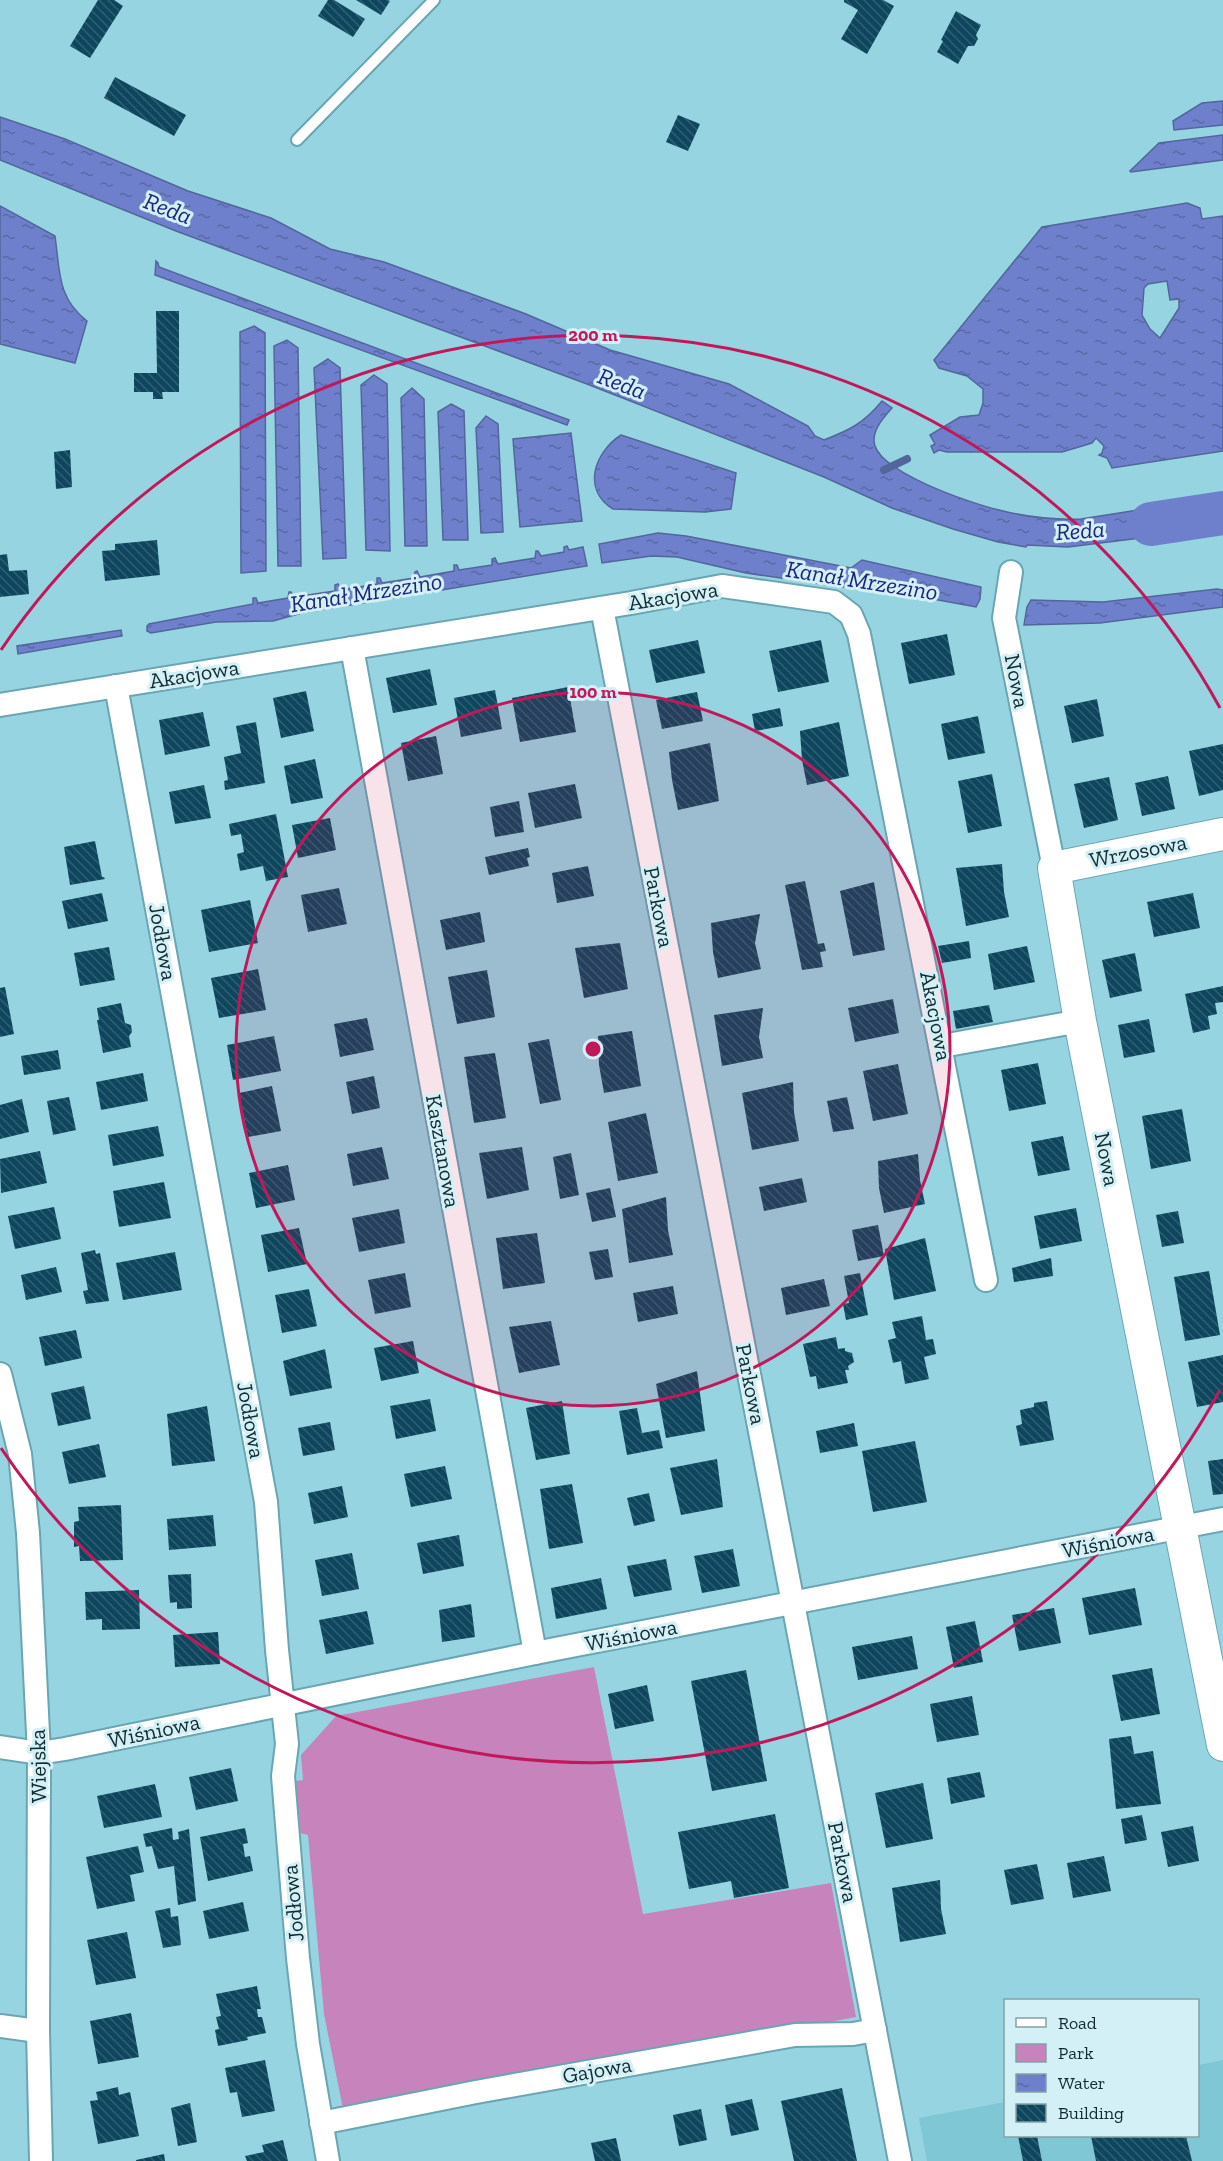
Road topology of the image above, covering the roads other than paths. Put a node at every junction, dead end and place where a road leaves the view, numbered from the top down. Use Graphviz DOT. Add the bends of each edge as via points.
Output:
graph roads {
  1 [pos="434,0"];
  2 [pos="297,140"];
  3 [pos="1011,572"];
  4 [pos="602,608"];
  5 [pos="352,648"];
  6 [pos="116,686"];
  7 [pos="0,705"];
  8 [pos="1223,834"];
  9 [pos="1054,868"];
  10 [pos="1080,1021"];
  11 [pos="942,1046"];
  12 [pos="986,1280"];
  13 [pos="0,1374"];
  14 [pos="10,1452"];
  15 [pos="1223,1519"];
  16 [pos="1181,1528"];
  17 [pos="793,1603"];
  18 [pos="535,1653"];
  19 [pos="284,1705"];
  20 [pos="1223,1745"];
  21 [pos="0,1747"];
  22 [pos="39,1754"];
  23 [pos="0,2026"];
  24 [pos="875,2030"];
  25 [pos="38,2031"];
  26 [pos="321,2123"];
  27 [pos="42,2161"];
  28 [pos="328,2161"];
  29 [pos="900,2161"];
  1 -- 2 [label="lane"];
  3 -- 9 [label="street, Nowa" via="1004,618"];
  4 -- 5 [label="street, Akacjowa"];
  4 -- 11 [label="street, Akacjowa" via="722,586 834,602 851,615 859,634"];
  4 -- 17 [label="street, Parkowa"];
  5 -- 6 [label="street, Akacjowa"];
  5 -- 18 [label="street, Kasztanowa"];
  6 -- 7 [label="street, Akacjowa"];
  6 -- 19 [label="street, Jodłowa" via="266,1502"];
  8 -- 9 [label="street, Wrzosowa"];
  9 -- 10 [label="street, Nowa"];
  10 -- 11 [label="street"];
  10 -- 16 [label="street, Nowa"];
  11 -- 12 [label="street, Akacjowa"];
  13 -- 14 [label="street, Wiejska"];
  14 -- 22 [label="street, Wiejska" via="28,1533"];
  15 -- 16 [label="street, Wiśniowa"];
  16 -- 17 [label="street, Wiśniowa"];
  16 -- 20 [label="street, Nowa"];
  17 -- 18 [label="street, Wiśniowa"];
  17 -- 24 [label="street, Parkowa"];
  18 -- 19 [label="street, Wiśniowa"];
  19 -- 22 [label="street, Wiśniowa"];
  19 -- 26 [label="street, Jodłowa" via="287,1743 283,1776 297,1947"];
  21 -- 22 [label="street"];
  22 -- 25 [label="street, Wiejska"];
  23 -- 25 [label="street"];
  24 -- 26 [label="street, Gajowa" via="795,2035"];
  24 -- 29 [label="street, Parkowa"];
  25 -- 27 [label="street, Wiejska"];
  26 -- 28 [label="street, Jodłowa"];
}
